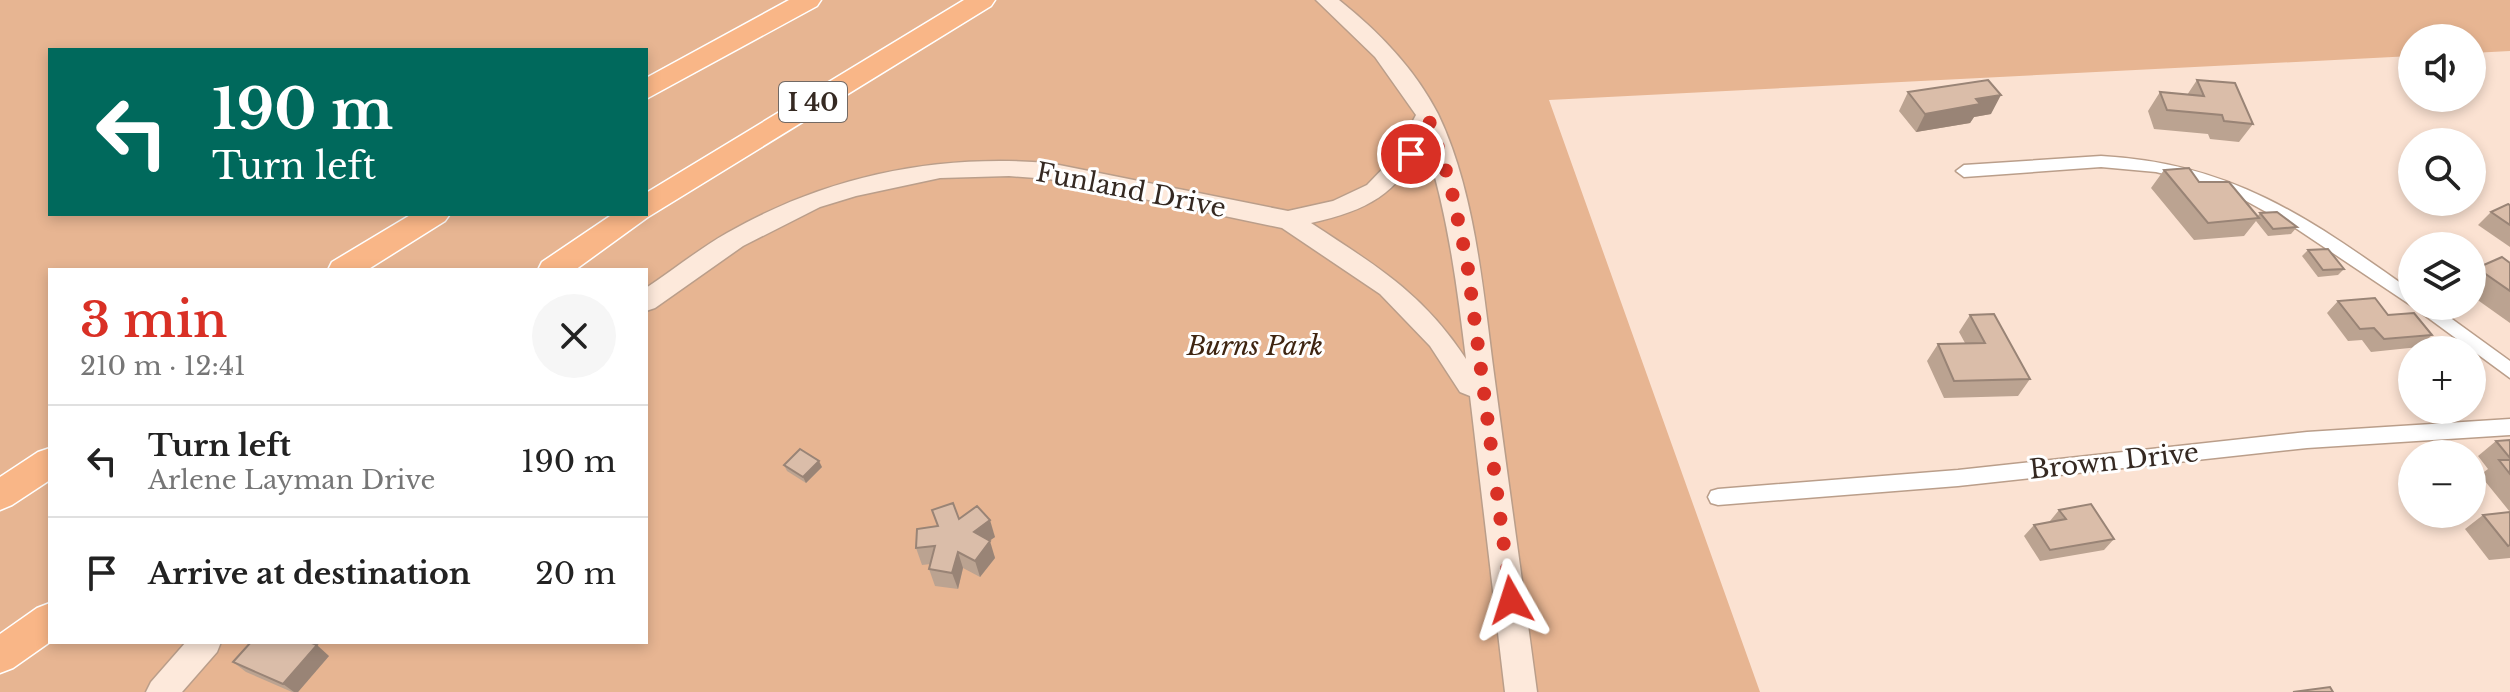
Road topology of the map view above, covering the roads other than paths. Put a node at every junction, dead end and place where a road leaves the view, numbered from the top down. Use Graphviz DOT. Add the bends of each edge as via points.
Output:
graph roads {
  1 [pos="808,0"];
  2 [pos="982,0"];
  3 [pos="1326,0"];
  4 [pos="648,89"];
  5 [pos="1427,115"];
  6 [pos="1964,171"];
  7 [pos="648,206"];
  8 [pos="432,216"];
  9 [pos="632,216"];
  10 [pos="1288,220"];
  11 [pos="346,268"];
  12 [pos="556,268"];
  13 [pos="2398,291"];
  14 [pos="648,300"];
  15 [pos="2440,320"];
  16 [pos="2510,371"];
  17 [pos="1483,388"];
  18 [pos="2510,427"];
  19 [pos="48,463"];
  20 [pos="0,495"];
  21 [pos="1718,497"];
  22 [pos="48,621"];
  23 [pos="204,644"];
  24 [pos="0,656"];
  25 [pos="162,692"];
  26 [pos="1521,692"];
  1 -- 4 [label="highway"];
  2 -- 7 [label="highway, I 40"];
  3 -- 5 [label="street" via="1378,44"];
  5 -- 10 [label="street" via="1411,154 1380,189 1357,203"];
  5 -- 17 [label="street" via="1450,183 1467,262"];
  6 -- 13 [label="street" via="2097,162 2184,172 2288,216"];
  8 -- 11 [label="highway"];
  9 -- 12 [label="highway"];
  10 -- 14 [label="street, Funland Drive" via="1049,171 940,170 854,188 785,213 734,240"];
  10 -- 17 [label="street, Funland Drive" via="1389,287 1439,339 1469,385"];
  15 -- 16 [label="street"];
  17 -- 26 [label="street"];
  18 -- 21 [label="street, Brown Drive" via="2307,440 1958,478"];
  19 -- 20 [label="highway"];
  22 -- 24 [label="highway"];
  23 -- 25 [label="street"];
}
